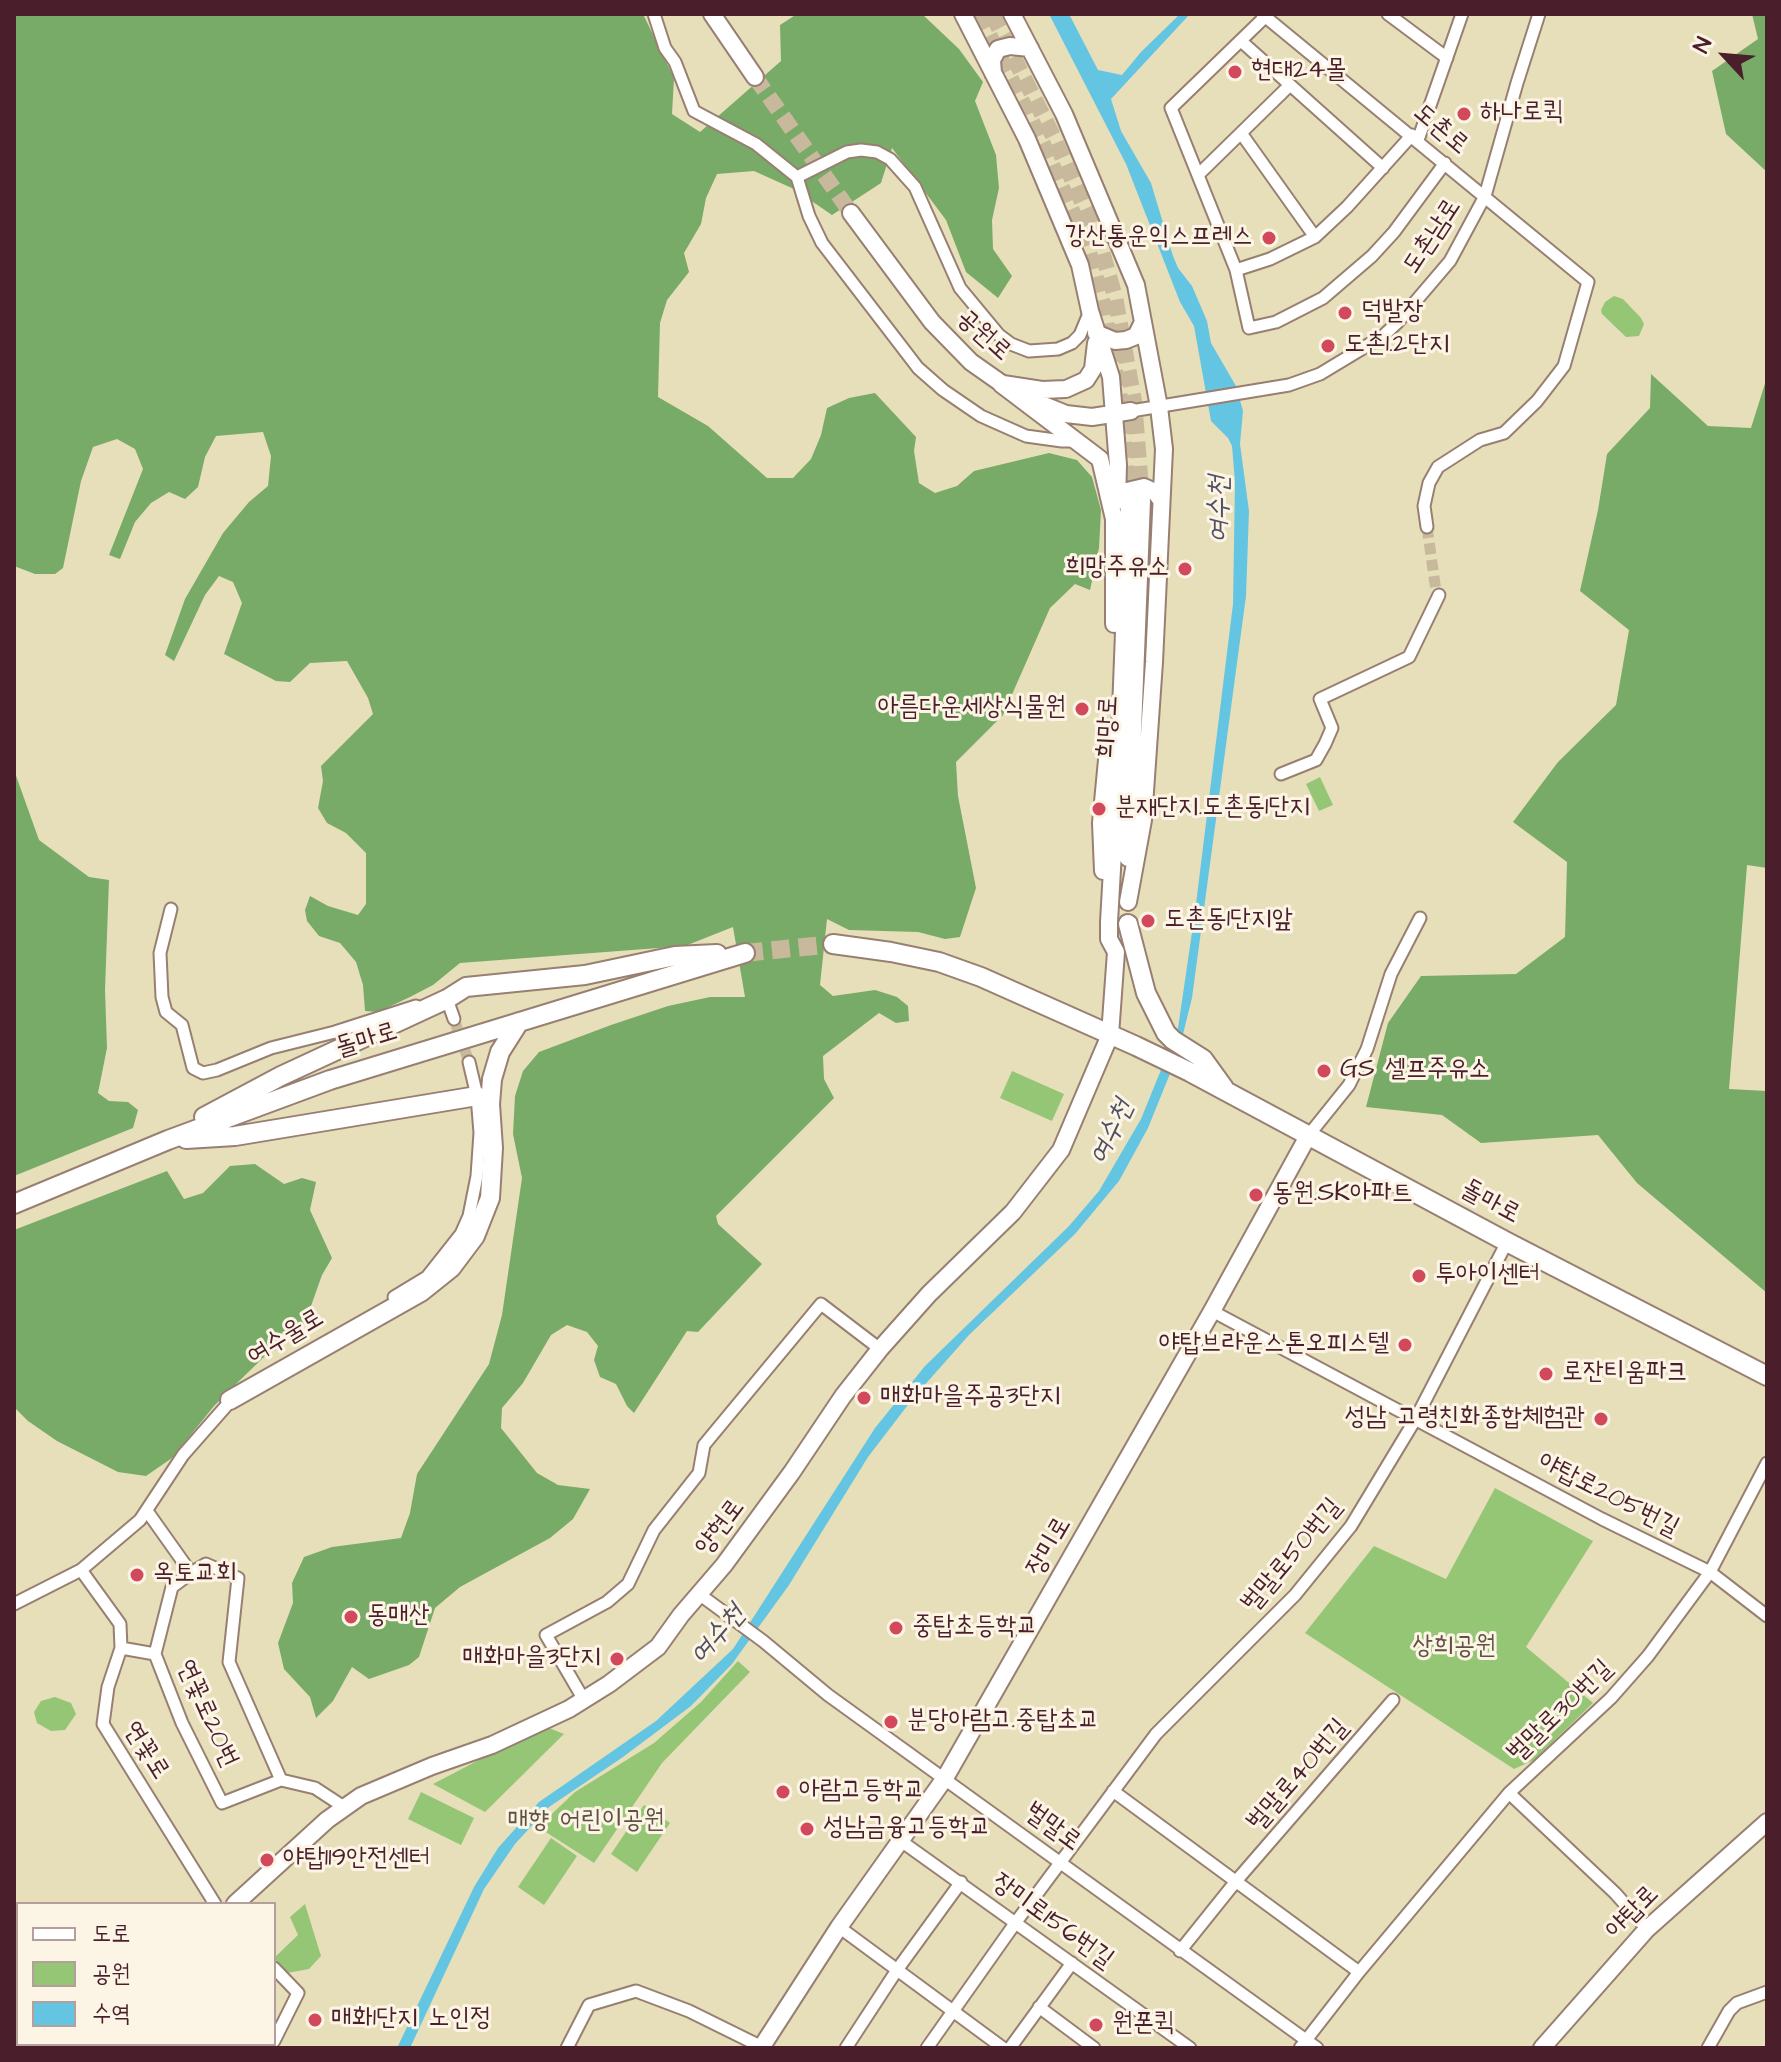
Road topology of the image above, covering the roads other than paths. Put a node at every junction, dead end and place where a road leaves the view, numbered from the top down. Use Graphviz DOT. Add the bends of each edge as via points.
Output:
graph roads {
  1 [pos="654,14"];
  2 [pos="712,14"];
  3 [pos="1012,14"];
  4 [pos="1388,14"];
  5 [pos="1462,14"];
  6 [pos="1539,14"];
  7 [pos="965,15"];
  8 [pos="1266,15"];
  9 [pos="1241,41"];
  10 [pos="1030,48"];
  11 [pos="1447,58"];
  12 [pos="993,73"];
  13 [pos="755,77"];
  14 [pos="1290,85"];
  15 [pos="1241,133"];
  16 [pos="1415,138"];
  17 [pos="1445,163"];
  18 [pos="1383,168"];
  19 [pos="1199,174"];
  20 [pos="797,177"];
  21 [pos="1485,196"];
  22 [pos="851,213"];
  23 [pos="1315,237"];
  24 [pos="1236,270"];
  25 [pos="1090,311"];
  26 [pos="1143,322"];
  27 [pos="1096,333"];
  28 [pos="1001,384"];
  29 [pos="1159,407"];
  30 [pos="1131,411"];
  31 [pos="1114,413"];
  32 [pos="1078,441"];
  33 [pos="1129,500"];
  34 [pos="1161,500"];
  35 [pos="1427,527"];
  36 [pos="1114,567"];
  37 [pos="1439,595"];
  38 [pos="1281,774"];
  39 [pos="1128,902"];
  40 [pos="171,909"];
  41 [pos="1420,918"];
  42 [pos="1109,922"];
  43 [pos="1128,924"];
  44 [pos="833,944"];
  45 [pos="1116,952"];
  46 [pos="447,999"];
  47 [pos="454,1019"];
  48 [pos="519,1022"];
  49 [pos="1110,1035"];
  50 [pos="469,1062"];
  51 [pos="1227,1092"];
  52 [pos="477,1096"];
  53 [pos="1308,1136"];
  54 [pos="168,1140"];
  55 [pos="14,1204"];
  56 [pos="1507,1242"];
  57 [pos="1212,1311"];
  58 [pos="880,1349"];
  59 [pos="1767,1376"];
  60 [pos="230,1400"];
  61 [pos="1415,1420"];
  62 [pos="1767,1463"];
  63 [pos="147,1511"];
  64 [pos="81,1570"];
  65 [pos="1710,1572"];
  66 [pos="191,1573"];
  67 [pos="699,1594"];
  68 [pos="14,1604"];
  69 [pos="1767,1616"];
  70 [pos="121,1648"];
  71 [pos="155,1654"];
  72 [pos="584,1700"];
  73 [pos="1393,1700"];
  74 [pos="945,1778"];
  75 [pos="281,1780"];
  76 [pos="1113,1791"];
  77 [pos="1509,1793"];
  78 [pos="344,1807"];
  79 [pos="1767,1822"];
  80 [pos="901,1841"];
  81 [pos="1061,1862"];
  82 [pos="1237,1880"];
  83 [pos="961,1882"];
  84 [pos="214,1902"];
  85 [pos="237,1902"];
  86 [pos="1016,1922"];
  87 [pos="839,1927"];
  88 [pos="1647,1929"];
  89 [pos="1180,1951"];
  90 [pos="1072,1963"];
  91 [pos="276,1970"];
  92 [pos="897,1970"];
  93 [pos="1359,1972"];
  94 [pos="1767,1992"];
  95 [pos="1039,2007"];
  96 [pos="952,2010"];
  97 [pos="276,2036"];
  98 [pos="1302,2044"];
  99 [pos="567,2048"];
  100 [pos="762,2048"];
  101 [pos="846,2048"];
  102 [pos="927,2048"];
  103 [pos="1003,2048"];
  104 [pos="1010,2048"];
  105 [pos="1094,2048"];
  106 [pos="1190,2048"];
  107 [pos="1317,2048"];
  108 [pos="1542,2048"];
  109 [pos="1708,2048"];
  1 -- 20 [label="street" via="694,111 756,144"];
  2 -- 13 [label="main road"];
  3 -- 10 [label="main road"];
  4 -- 11 [label="street"];
  5 -- 11 [label="street"];
  6 -- 21 [label="street, 도촌남로"];
  7 -- 12 [label="main road"];
  8 -- 9 [label="street"];
  8 -- 16 [label="street, 도촌로"];
  9 -- 14 [label="street"];
  9 -- 19 [label="street" via="1171,108"];
  10 -- 12 [label="main road" via="998,49"];
  10 -- 26 [label="main road" via="1064,114 1136,285"];
  11 -- 16 [label="street"];
  12 -- 25 [label="main road" via="1080,265"];
  14 -- 15 [label="street"];
  14 -- 18 [label="street"];
  15 -- 19 [label="street"];
  15 -- 23 [label="street"];
  16 -- 17 [label="street, 도촌로"];
  16 -- 18 [label="street"];
  17 -- 21 [label="street, 도촌로"];
  17 -- 24 [label="street" via="1394,232 1323,298 1276,322 1249,328"];
  18 -- 23 [label="street"];
  19 -- 24 [label="street"];
  20 -- 25 [label="street" via="847,152 877,152 890,159 915,187 960,288 1011,344 1029,351 1058,349 1080,335"];
  20 -- 32 [label="street" via="822,243 918,368 981,416 1026,436"];
  21 -- 29 [label="street, 도촌남로" via="1450,261 1383,336 1320,374 1289,385"];
  21 -- 35 [label="street, 도촌로" via="1588,282 1564,366 1504,433 1480,440 1438,467 1424,506"];
  22 -- 28 [label="main road, 공원로" via="932,322"];
  23 -- 24 [label="street"];
  25 -- 27 [label="main road"];
  25 -- 28 [label="main road" via="1097,346 1086,380 1066,389"];
  26 -- 27 [label="main road" via="1136,336 1126,340"];
  26 -- 29 [label="main road"];
  27 -- 31 [label="main road" via="1111,377"];
  28 -- 31 [label="main road, 공원로" via="1066,414"];
  28 -- 32 [label="main road"];
  29 -- 30 [label="street"];
  29 -- 34 [label="main road" via="1164,449"];
  30 -- 31 [label="main road, 공원로"];
  31 -- 33 [label="main road" via="1118,465"];
  32 -- 36 [label="main road" via="1100,459 1114,519"];
  33 -- 34 [label="main road" via="1135,488 1144,487"];
  33 -- 36 [label="main road"];
  33 -- 39 [label="main road, 희망로"];
  33 -- 42 [label="main road, 희망로"];
  34 -- 39 [label="main road" via="1143,820"];
  36 -- 42 [label="main road" via="1111,717 1101,823"];
  37 -- 38 [label="street" via="1409,657 1320,699 1332,728 1325,744 1316,760"];
  39 -- 43 [label="main road, 희망로"];
  40 -- 46 [label="street" via="160,953 162,997 166,1012 182,1025 193,1068 203,1073 271,1048"];
  41 -- 53 [label="street" via="1391,974 1367,1049 1349,1085"];
  42 -- 45 [label="main road, 희망로"];
  43 -- 45 [label="main road, 희망로"];
  43 -- 51 [label="main road" via="1146,993 1166,1033 1203,1059"];
  44 -- 49 [label="main road" via="939,962"];
  45 -- 49 [label="main road, 희망로"];
  46 -- 47 [label="street"];
  46 -- 48 [label="main road, 돌마로" via="466,987 585,975 675,956 745,953"];
  46 -- 54 [label="main road" via="281,1076"];
  48 -- 54 [label="main road, 돌마로" via="330,1080"];
  48 -- 60 [label="main road" via="500,1052 492,1079 490,1198 475,1236 451,1268 421,1292"];
  49 -- 51 [label="main road, 돌마로"];
  49 -- 58 [label="main road, 양현로" via="1061,1150 1013,1212"];
  50 -- 52 [label="street, 여수울로"];
  51 -- 53 [label="main road, 돌마로"];
  52 -- 54 [label="main road" via="235,1136"];
  52 -- 60 [label="street, 여수울로" via="480,1133 474,1199 461,1234 442,1260 427,1277"];
  53 -- 56 [label="main road, 돌마로"];
  53 -- 57 [label="main road, 장미로"];
  54 -- 55 [label="main road, 돌마로"];
  56 -- 59 [label="main road, 돌마로"];
  56 -- 61 [label="street, 벌말로50번길"];
  57 -- 61 [label="street, 야탑로205번길"];
  57 -- 74 [label="main road, 장미로"];
  58 -- 67 [label="main road, 양현로"];
  58 -- 72 [label="street" via="821,1304 704,1445 699,1473 654,1530 628,1584 607,1602 546,1635"];
  60 -- 63 [label="street, 여수울로" via="183,1455"];
  61 -- 65 [label="street, 야탑로205번길"];
  61 -- 76 [label="street, 벌말로50번길" via="1351,1526 1295,1595 1156,1734"];
  62 -- 65 [label="street, 벌말로30번길"];
  63 -- 64 [label="street, 여수울로"];
  63 -- 66 [label="street"];
  64 -- 68 [label="street, 여수울로"];
  64 -- 70 [label="street" via="120,1624"];
  65 -- 69 [label="street, 야탑로205번길"];
  65 -- 77 [label="street, 벌말로30번길" via="1611,1698"];
  66 -- 71 [label="street" via="172,1587"];
  66 -- 75 [label="street, 연꽃로20번" via="206,1564 238,1578 229,1662"];
  67 -- 72 [label="main road, 양현로" via="658,1647"];
  67 -- 74 [label="street, 벌말로"];
  70 -- 71 [label="street, 연꽃로20번"];
  70 -- 84 [label="street, 연꽃로" via="103,1724"];
  71 -- 75 [label="street, 연꽃로20번" via="222,1803"];
  72 -- 78 [label="main road, 양현로" via="492,1745 383,1785"];
  73 -- 82 [label="street, 벌말로40번길"];
  74 -- 80 [label="main road, 장미로"];
  74 -- 81 [label="street, 벌말로"];
  75 -- 78 [label="street" via="315,1788"];
  76 -- 81 [label="street, 벌말로50번길"];
  76 -- 82 [label="street"];
  77 -- 88 [label="street"];
  77 -- 93 [label="street, 벌말로30번길"];
  78 -- 85 [label="main road, 양현로"];
  79 -- 88 [label="main road, 야탑로"];
  80 -- 83 [label="street, 장미로156번길"];
  80 -- 87 [label="main road, 장미로"];
  81 -- 86 [label="street, 벌말로50번길"];
  81 -- 89 [label="street, 벌말로"];
  82 -- 89 [label="street, 벌말로40번길"];
  82 -- 93 [label="street"];
  83 -- 86 [label="street, 장미로156번길"];
  83 -- 92 [label="street"];
  86 -- 90 [label="street, 장미로156번길"];
  86 -- 96 [label="street, 벌말로50번길"];
  87 -- 92 [label="street"];
  87 -- 100 [label="main road, 장미로"];
  88 -- 108 [label="main road, 야탑로"];
  89 -- 98 [label="street, 벌말로"];
  90 -- 95 [label="street"];
  90 -- 106 [label="street, 장미로156번길"];
  91 -- 97 [label="street" via="298,1993"];
  92 -- 96 [label="street"];
  92 -- 101 [label="street"];
  93 -- 98 [label="street, 벌말로30번길"];
  94 -- 109 [label="street" via="1737,2003"];
  95 -- 104 [label="street"];
  95 -- 105 [label="street"];
  96 -- 102 [label="street, 벌말로50번길"];
  96 -- 103 [label="street"];
  98 -- 107 [label="street, 벌말로"];
  99 -- 100 [label="street" via="589,2005 636,1991"];
}
